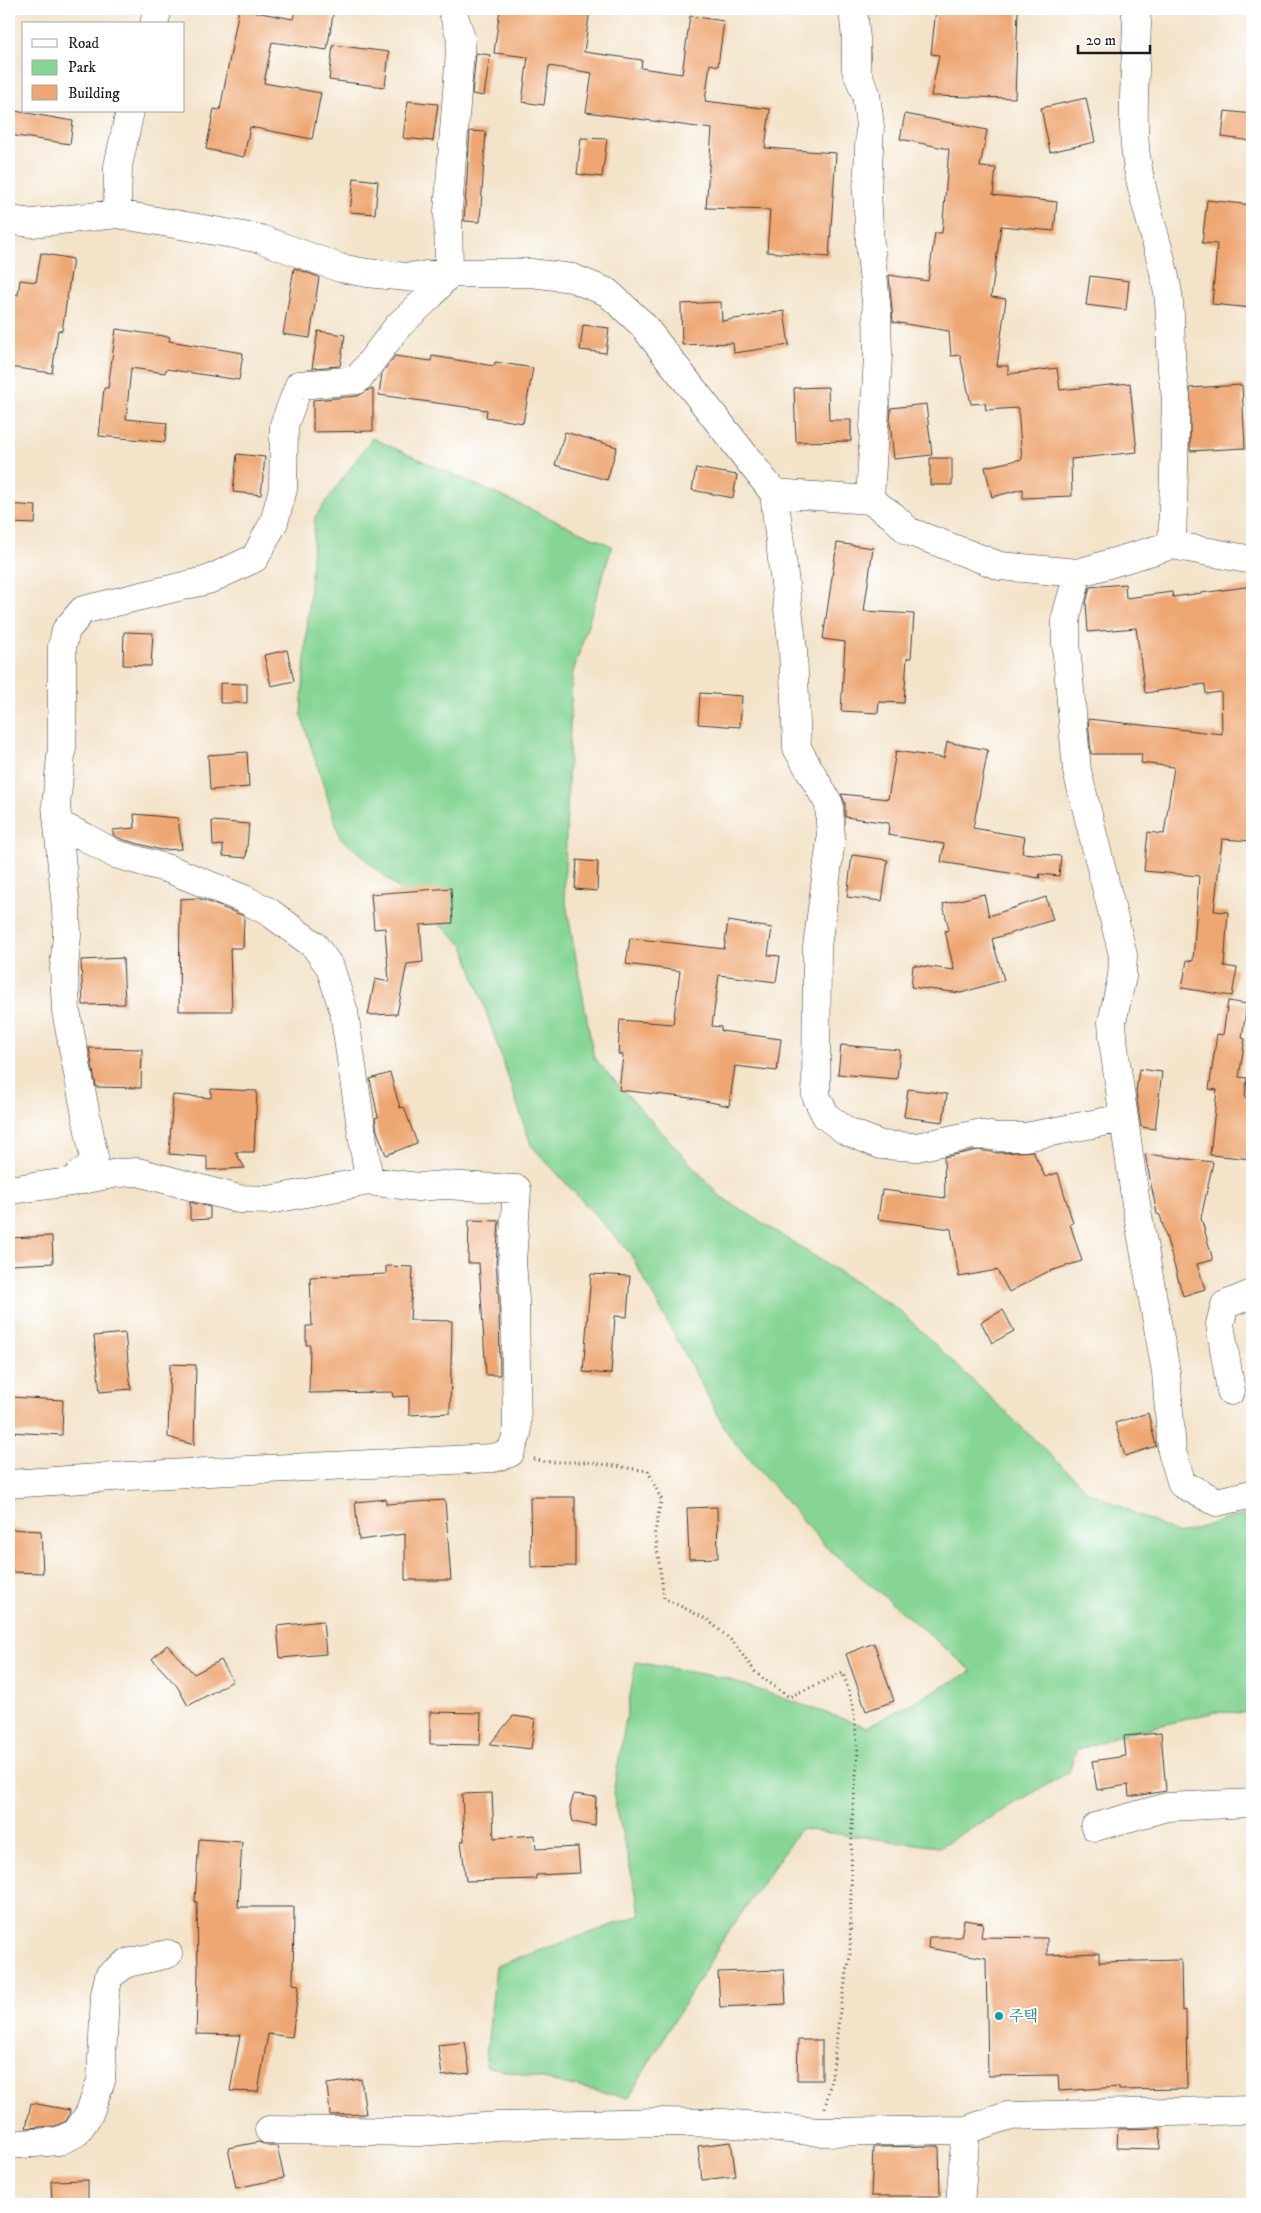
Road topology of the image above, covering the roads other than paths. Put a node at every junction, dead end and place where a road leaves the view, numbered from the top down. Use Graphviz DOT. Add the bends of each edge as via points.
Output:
graph roads {
  1 [pos="158,9"];
  2 [pos="452,9"];
  3 [pos="852,9"];
  4 [pos="1135,9"];
  5 [pos="155,22"];
  6 [pos="130,112"];
  7 [pos="117,214"];
  8 [pos="9,220"];
  9 [pos="449,272"];
  10 [pos="774,493"];
  11 [pos="870,500"];
  12 [pos="1172,544"];
  13 [pos="1252,560"];
  14 [pos="1078,573"];
  15 [pos="58,824"];
  16 [pos="1124,1118"];
  17 [pos="369,1181"];
  18 [pos="70,1182"];
  19 [pos="9,1190"];
  20 [pos="1252,1294"];
  21 [pos="1231,1391"];
  22 [pos="9,1484"];
  23 [pos="1252,1494"];
  24 [pos="1252,1803"];
  25 [pos="1095,1827"];
  26 [pos="168,1954"];
  27 [pos="1252,2110"];
  28 [pos="269,2130"];
  29 [pos="966,2130"];
  30 [pos="9,2145"];
  31 [pos="960,2204"];
  1 -- 5 [label="street"];
  2 -- 9 [label="street" via="461,38 448,211"];
  3 -- 11 [label="street" via="856,70 866,94 870,126 867,192 877,312 878,356"];
  4 -- 12 [label="street" via="1136,156 1168,292 1171,376 1176,396"];
  6 -- 7 [label="street" via="118,166"];
  7 -- 8 [label="street" via="32,223"];
  7 -- 9 [label="street" via="261,239 340,268 407,277"];
  9 -- 10 [label="street" via="572,278 607,292 642,324"];
  9 -- 15 [label="street" via="431,295 398,326 357,380 299,385 284,424 281,498 274,522 255,558 208,580 83,610 66,630 62,647"];
  10 -- 11 [label="street"];
  10 -- 16 [label="street" via="793,650 797,748 829,804 831,840 817,957 816,1096 826,1116 846,1131 881,1145 917,1147 977,1134 1026,1137"];
  11 -- 14 [label="street" via="908,531 974,558 1000,566"];
  12 -- 13 [label="street"];
  12 -- 14 [label="street"];
  14 -- 16 [label="street" via="1066,617 1066,654 1077,771 1122,955 1122,977 1112,1022"];
  15 -- 17 [label="street" via="115,854 169,869 244,899 269,912 314,945 330,967 344,1012"];
  15 -- 18 [label="street" via="66,908 66,1011 94,1157 90,1166"];
  16 -- 23 [label="street" via="1166,1372 1172,1452 1182,1484 1217,1502"];
  17 -- 18 [label="street" via="269,1200 239,1199 138,1172"];
  17 -- 22 [label="street" via="418,1187 516,1188 512,1262 517,1435 510,1453 492,1458"];
  18 -- 19 [label="street"];
  20 -- 21 [label="street" via="1225,1305 1220,1324"];
  24 -- 25 [label="street" via="1168,1807"];
  26 -- 30 [label="street" via="127,1963 110,1976 105,1994 101,2081 89,2114 76,2132 59,2141"];
  27 -- 29 [label="street" via="1007,2116"];
  28 -- 29 [label="street" via="419,2132 498,2126 660,2122 819,2132"];
  29 -- 31 [label="street"];
}
